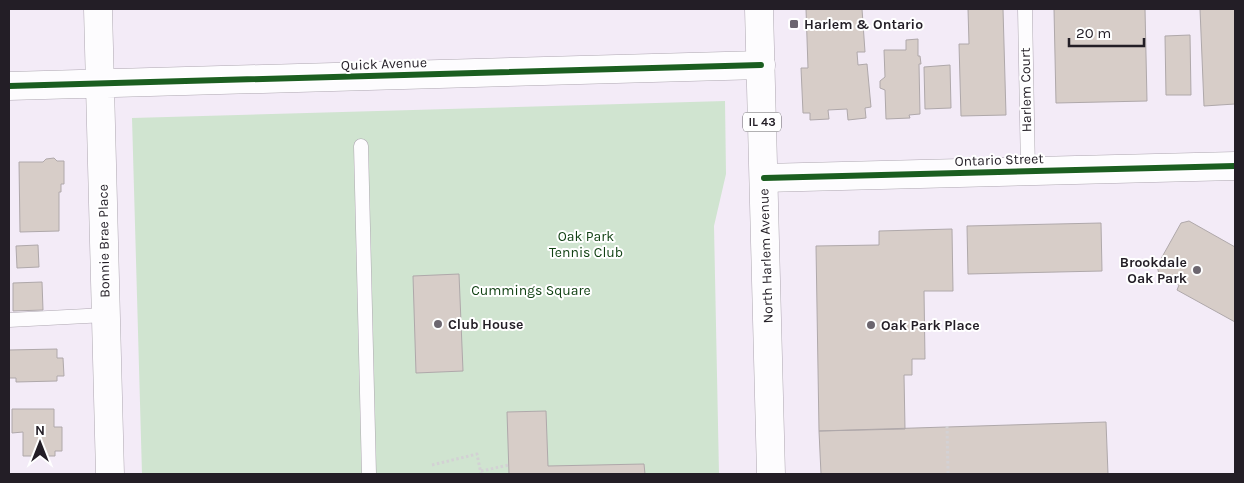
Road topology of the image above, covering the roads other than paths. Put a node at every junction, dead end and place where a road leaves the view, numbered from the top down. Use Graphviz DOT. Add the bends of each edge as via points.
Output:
graph roads {
  1 [pos="98,9"];
  2 [pos="759,9"];
  3 [pos="1025,9"];
  4 [pos="761,65"];
  5 [pos="100,84"];
  6 [pos="9,86"];
  7 [pos="361,146"];
  8 [pos="1235,166"];
  9 [pos="1028,172"];
  10 [pos="764,178"];
  11 [pos="106,315"];
  12 [pos="9,320"];
  13 [pos="110,474"];
  14 [pos="369,474"];
  15 [pos="772,474"];
  1 -- 5 [label="street, Bonnie Brae Place"];
  2 -- 4 [label="street, North Harlem Avenue / IL 43"];
  3 -- 9 [label="lane, Harlem Court"];
  4 -- 5 [label="street, Quick Avenue"];
  4 -- 10 [label="street, North Harlem Avenue / IL 43"];
  5 -- 6 [label="street, Quick Avenue"];
  5 -- 11 [label="street, Bonnie Brae Place"];
  7 -- 14 [label="lane"];
  8 -- 9 [label="street, Ontario Street"];
  9 -- 10 [label="street, Ontario Street"];
  10 -- 15 [label="street, North Harlem Avenue / IL 43"];
  11 -- 12 [label="lane"];
  11 -- 13 [label="street, Bonnie Brae Place"];
}
